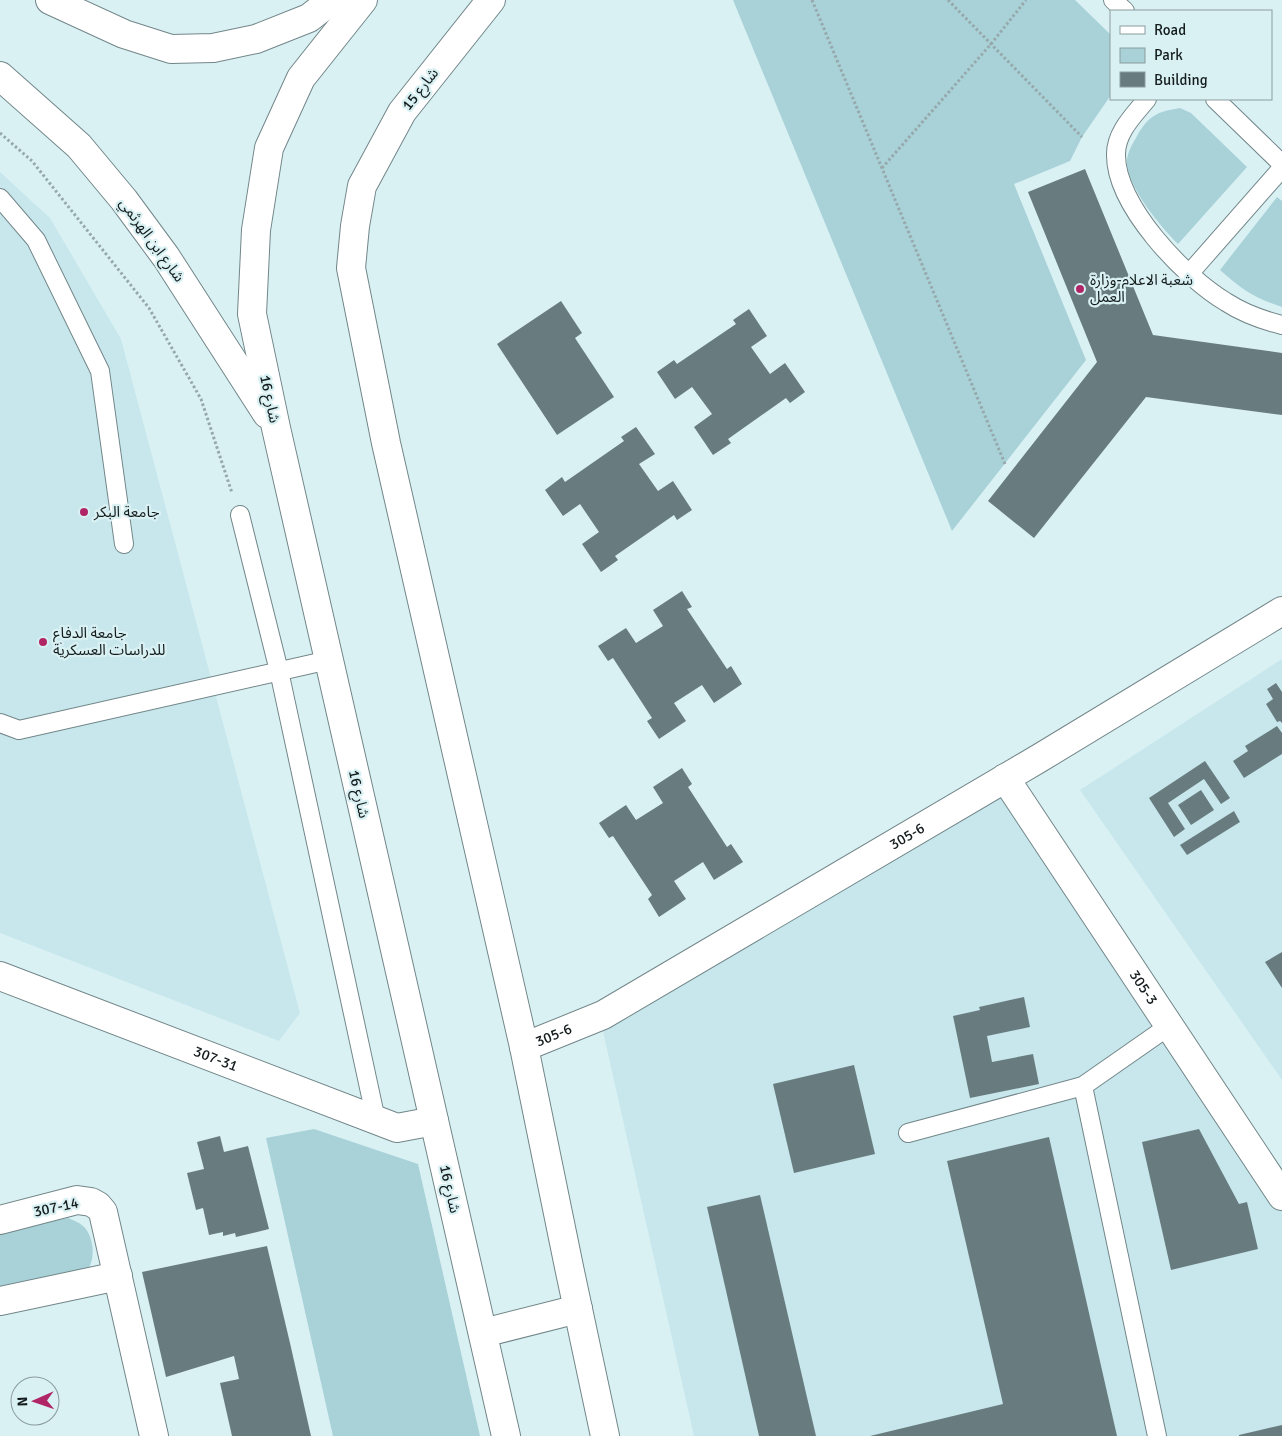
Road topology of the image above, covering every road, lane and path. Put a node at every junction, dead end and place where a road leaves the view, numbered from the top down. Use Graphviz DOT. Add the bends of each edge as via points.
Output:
graph roads {
  1 [pos="50,0"];
  2 [pos="332,0"];
  3 [pos="363,0"];
  4 [pos="490,0"];
  5 [pos="812,0"];
  6 [pos="948,0"];
  7 [pos="1026,0"];
  8 [pos="1113,0"];
  9 [pos="1124,10"];
  10 [pos="991,44"];
  11 [pos="0,76"];
  12 [pos="1147,100"];
  13 [pos="1216,100"];
  14 [pos="0,133"];
  15 [pos="1082,137"];
  16 [pos="1282,164"];
  17 [pos="882,168"];
  18 [pos="1282,168"];
  19 [pos="0,198"];
  20 [pos="1188,275"];
  21 [pos="1282,325"];
  22 [pos="276,428"];
  23 [pos="1005,464"];
  24 [pos="240,515"];
  25 [pos="124,544"];
  26 [pos="1282,611"];
  27 [pos="329,660"];
  28 [pos="279,671"];
  29 [pos="0,723"];
  30 [pos="1005,778"];
  31 [pos="0,976"];
  32 [pos="1169,1026"];
  33 [pos="524,1047"];
  34 [pos="1083,1086"];
  35 [pos="376,1120"];
  36 [pos="434,1120"];
  37 [pos="908,1133"];
  38 [pos="1282,1196"];
  39 [pos="0,1220"];
  40 [pos="118,1276"];
  41 [pos="0,1301"];
  42 [pos="578,1310"];
  43 [pos="483,1333"];
  44 [pos="154,1436"];
  45 [pos="506,1436"];
  46 [pos="605,1436"];
  47 [pos="1158,1436"];
  1 -- 2 [label="main road" via="124,34 171,49 213,48 256,39 309,18"];
  3 -- 22 [label="main road, شارع 16" via="301,78 270,148 256,230 252,314"];
  4 -- 33 [label="main road, شارع 15" via="402,112 362,186 350,268 388,453"];
  5 -- 17 [label="path"];
  6 -- 10 [label="path"];
  7 -- 10 [label="path"];
  8 -- 9 [label="lane"];
  10 -- 15 [label="path"];
  10 -- 17 [label="path"];
  11 -- 22 [label="main road, شارع ابن الهرثمي" via="79,146 124,200 166,257"];
  12 -- 20 [label="lane" via="1121,132 1116,153 1118,174 1145,225"];
  13 -- 16 [label="lane"];
  14 -- 24 [label="path" via="32,160 149,308 201,399"];
  17 -- 23 [label="path"];
  18 -- 20 [label="lane"];
  19 -- 25 [label="lane" via="36,240 100,371"];
  20 -- 21 [label="lane" via="1231,305"];
  22 -- 27 [label="main road, شارع 16"];
  24 -- 28 [label="lane"];
  26 -- 30 [label="main road, 305-6"];
  27 -- 28 [label="lane"];
  27 -- 36 [label="main road, شارع 16"];
  28 -- 29 [label="lane" via="19,730"];
  28 -- 35 [label="lane"];
  30 -- 32 [label="main road, 305-3"];
  30 -- 33 [label="main road, 305-6" via="603,1015"];
  31 -- 35 [label="main road, 307-31"];
  32 -- 34 [label="lane"];
  32 -- 38 [label="main road, 305-3"];
  33 -- 42 [label="main road"];
  34 -- 37 [label="lane"];
  34 -- 47 [label="lane"];
  35 -- 36 [label="main road, 307-31" via="397,1128"];
  36 -- 43 [label="main road, شارع 16"];
  39 -- 40 [label="main road, 307-14" via="77,1200 91,1202 103,1212"];
  40 -- 41 [label="main road"];
  40 -- 44 [label="main road, 307-14"];
  42 -- 43 [label="main road"];
  42 -- 46 [label="main road"];
  43 -- 45 [label="main road, شارع 16"];
}
